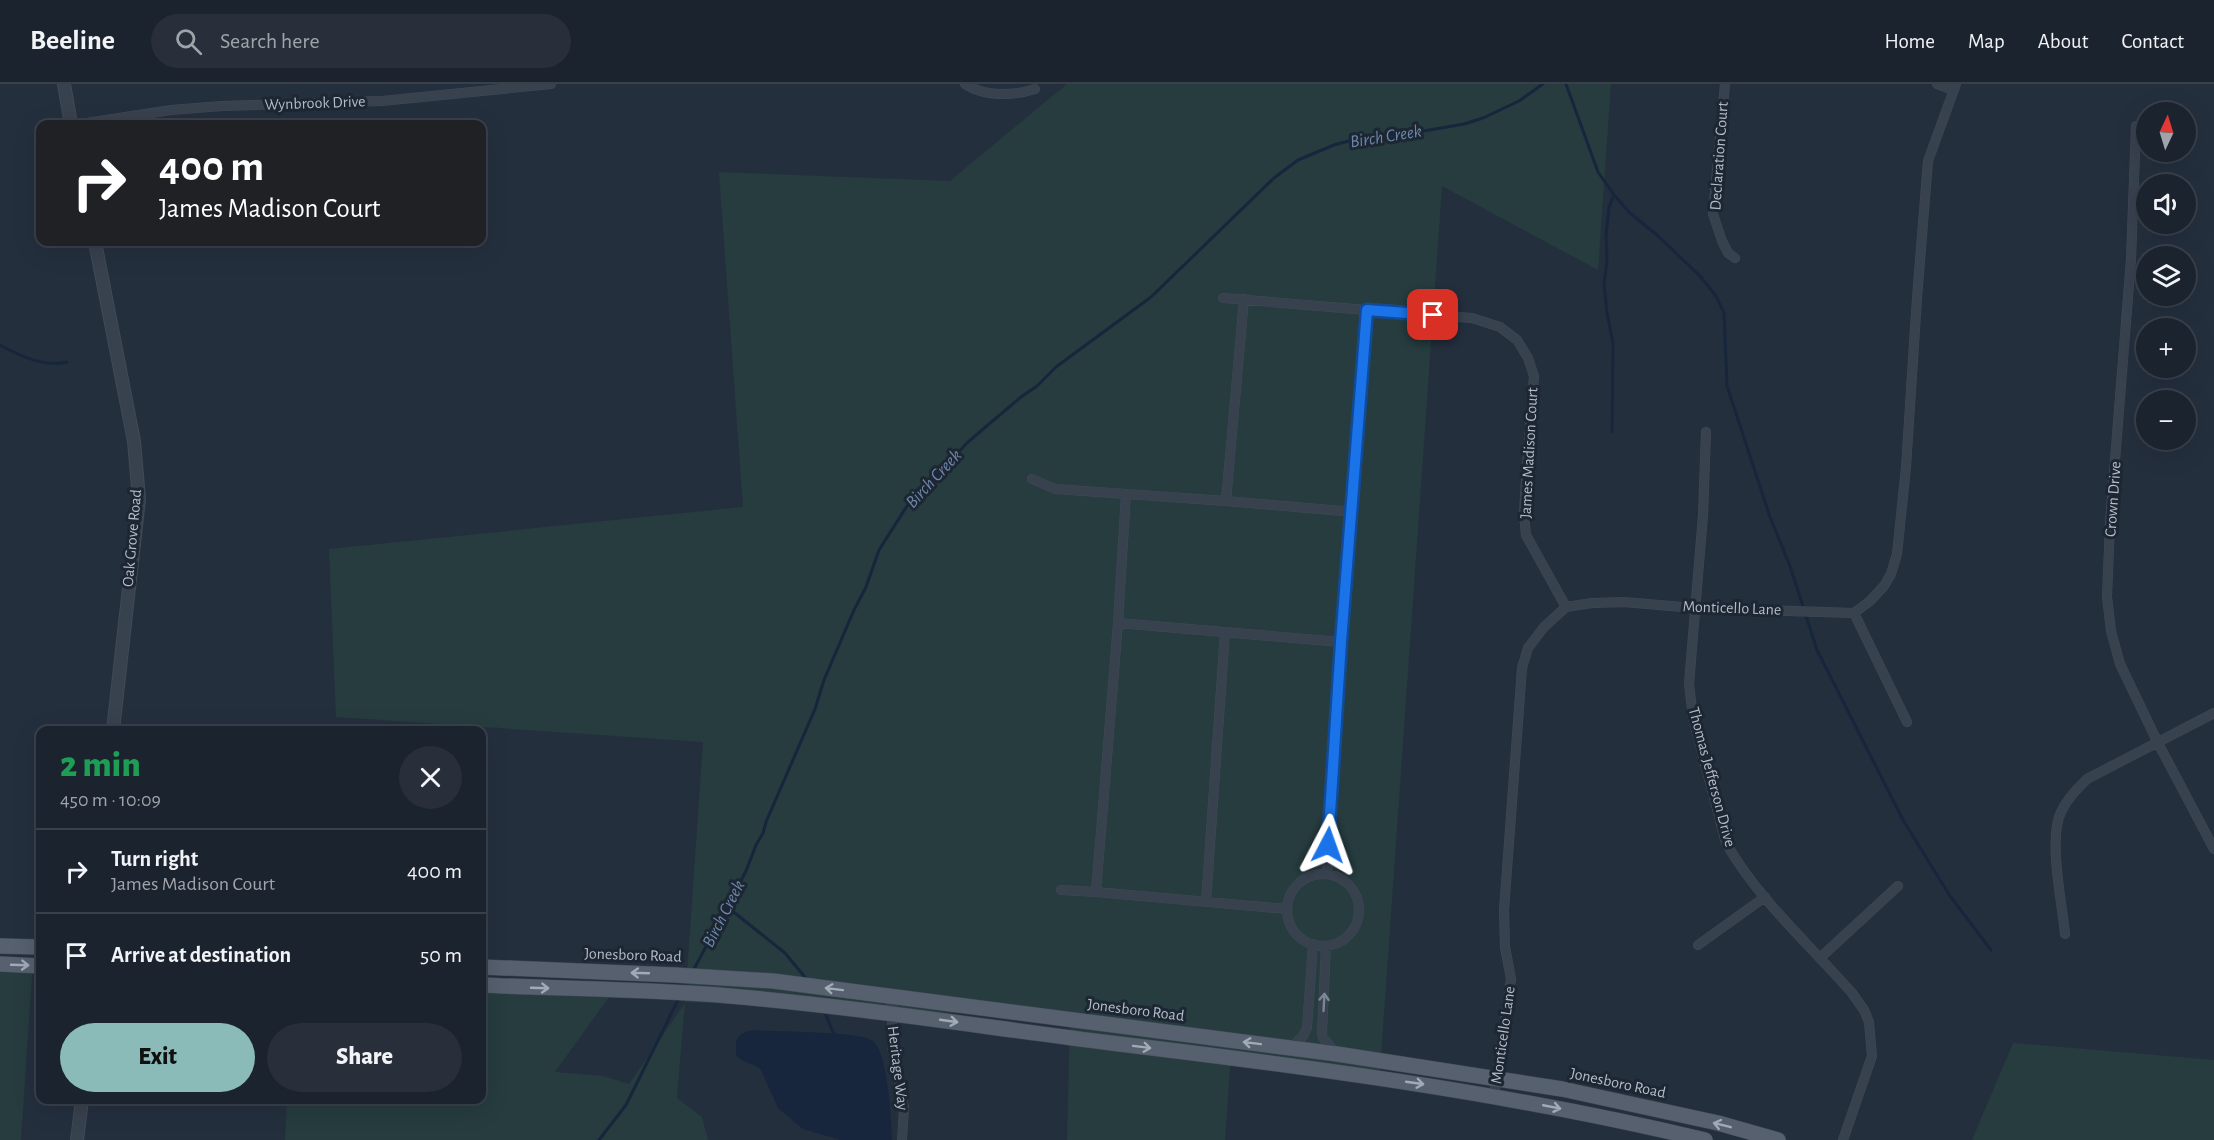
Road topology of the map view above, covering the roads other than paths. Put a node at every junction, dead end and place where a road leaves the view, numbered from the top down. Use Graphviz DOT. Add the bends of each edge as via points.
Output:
graph roads {
  1 [pos="64,84"];
  2 [pos="551,84"];
  3 [pos="964,84"];
  4 [pos="1725,84"];
  5 [pos="1937,84"];
  6 [pos="1955,87"];
  7 [pos="1035,89"];
  8 [pos="70,120"];
  9 [pos="106,120"];
  10 [pos="2136,126"];
  11 [pos="96,246"];
  12 [pos="1736,258"];
  13 [pos="1224,298"];
  14 [pos="1244,299"];
  15 [pos="1367,310"];
  16 [pos="1706,432"];
  17 [pos="1032,479"];
  18 [pos="1126,494"];
  19 [pos="1226,501"];
  20 [pos="1353,512"];
  21 [pos="1566,607"];
  22 [pos="1694,608"];
  23 [pos="1854,613"];
  24 [pos="1118,622"];
  25 [pos="1225,632"];
  26 [pos="1341,642"];
  27 [pos="2214,712"];
  28 [pos="1907,722"];
  29 [pos="113,726"];
  30 [pos="2158,743"];
  31 [pos="2214,849"];
  32 [pos="1327,874"];
  33 [pos="1898,886"];
  34 [pos="1061,890"];
  35 [pos="1096,892"];
  36 [pos="1765,897"];
  37 [pos="1206,902"];
  38 [pos="1287,909"];
  39 [pos="2065,934"];
  40 [pos="1314,944"];
  41 [pos="1698,945"];
  42 [pos="0,946"];
  43 [pos="36,946"];
  44 [pos="1326,946"];
  45 [pos="1821,957"];
  46 [pos="0,964"];
  47 [pos="36,966"];
  48 [pos="486,967"];
  49 [pos="486,985"];
  50 [pos="892,996"];
  51 [pos="891,1014"];
  52 [pos="1291,1048"];
  53 [pos="1337,1054"];
  54 [pos="1497,1077"];
  55 [pos="1494,1096"];
  56 [pos="82,1104"];
  57 [pos="77,1140"];
  58 [pos="902,1140"];
  59 [pos="1705,1140"];
  60 [pos="1778,1140"];
  61 [pos="1843,1140"];
  1 -- 8 [label="street"];
  2 -- 9 [label="street, Wynbrook Drive" via="382,101 171,110"];
  3 -- 7 [label="street" via="996,94"];
  4 -- 12 [label="street, Declaration Court" via="1713,214 1728,253"];
  5 -- 6 [label="street"];
  6 -- 23 [label="street" via="1928,161 1897,555 1884,586"];
  10 -- 30 [label="street, Crown Drive" via="2131,259 2107,597 2120,664"];
  11 -- 29 [label="street, Oak Grove Road" via="134,441 139,500"];
  13 -- 14 [label="street, James Madison Court"];
  14 -- 15 [label="street, James Madison Court"];
  14 -- 19 [label="street"];
  15 -- 20 [label="street"];
  15 -- 21 [label="street, James Madison Court" via="1472,318 1500,327 1517,340 1534,376 1524,514 1526,535"];
  16 -- 22 [label="street, Thomas Jefferson Drive"];
  17 -- 18 [label="street" via="1055,489"];
  18 -- 19 [label="street"];
  18 -- 24 [label="street"];
  19 -- 20 [label="street"];
  20 -- 26 [label="street"];
  21 -- 22 [label="street, Monticello Lane" via="1624,602"];
  21 -- 54 [label="street, Monticello Lane" via="1528,648 1522,668 1504,910 1511,979"];
  22 -- 23 [label="street, Monticello Lane"];
  22 -- 36 [label="street, Thomas Jefferson Drive" via="1689,684 1693,718 1726,843"];
  23 -- 28 [label="street"];
  24 -- 25 [label="street"];
  24 -- 35 [label="street"];
  25 -- 26 [label="street"];
  25 -- 37 [label="street"];
  26 -- 32 [label="street"];
  27 -- 30 [label="street"];
  30 -- 31 [label="street, Crown Drive"];
  30 -- 39 [label="street" via="2087,779 2061,810 2055,843"];
  32 -- 38 [label="street" via="1304,879 1289,897"];
  32 -- 44 [label="street" via="1348,883 1355,892 1359,916 1348,936"];
  33 -- 45 [label="street"];
  34 -- 35 [label="street"];
  35 -- 37 [label="street"];
  36 -- 41 [label="street"];
  36 -- 45 [label="street, Thomas Jefferson Drive"];
  37 -- 38 [label="street"];
  38 -- 40 [label="street" via="1297,935"];
  40 -- 44 [label="street"];
  40 -- 52 [label="street" via="1307,1028"];
  42 -- 43 [label="main road"];
  53 -- 44 [label="street, one-way" via="1322,1033"];
  45 -- 61 [label="street, Thomas Jefferson Drive" via="1864,1010 1872,1042 1872,1056"];
  46 -- 47 [label="main road, one-way"];
  50 -- 48 [label="main road, Jonesboro Road, one-way" via="740,979"];
  49 -- 51 [label="main road, one-way" via="726,995"];
  50 -- 51 [label="street, Heritage Way"];
  52 -- 50 [label="main road, Jonesboro Road, one-way"];
  51 -- 55 [label="main road, one-way"];
  51 -- 58 [label="street, Heritage Way" via="894,1063 904,1108"];
  52 -- 53 [label="main road, Jonesboro Road"];
  53 -- 54 [label="main road, Jonesboro Road"];
  54 -- 55 [label="street, Monticello Lane"];
  60 -- 54 [label="main road, Jonesboro Road, one-way" via="1630,1103"];
  55 -- 59 [label="main road, one-way"];
  56 -- 57 [label="street"];
}
